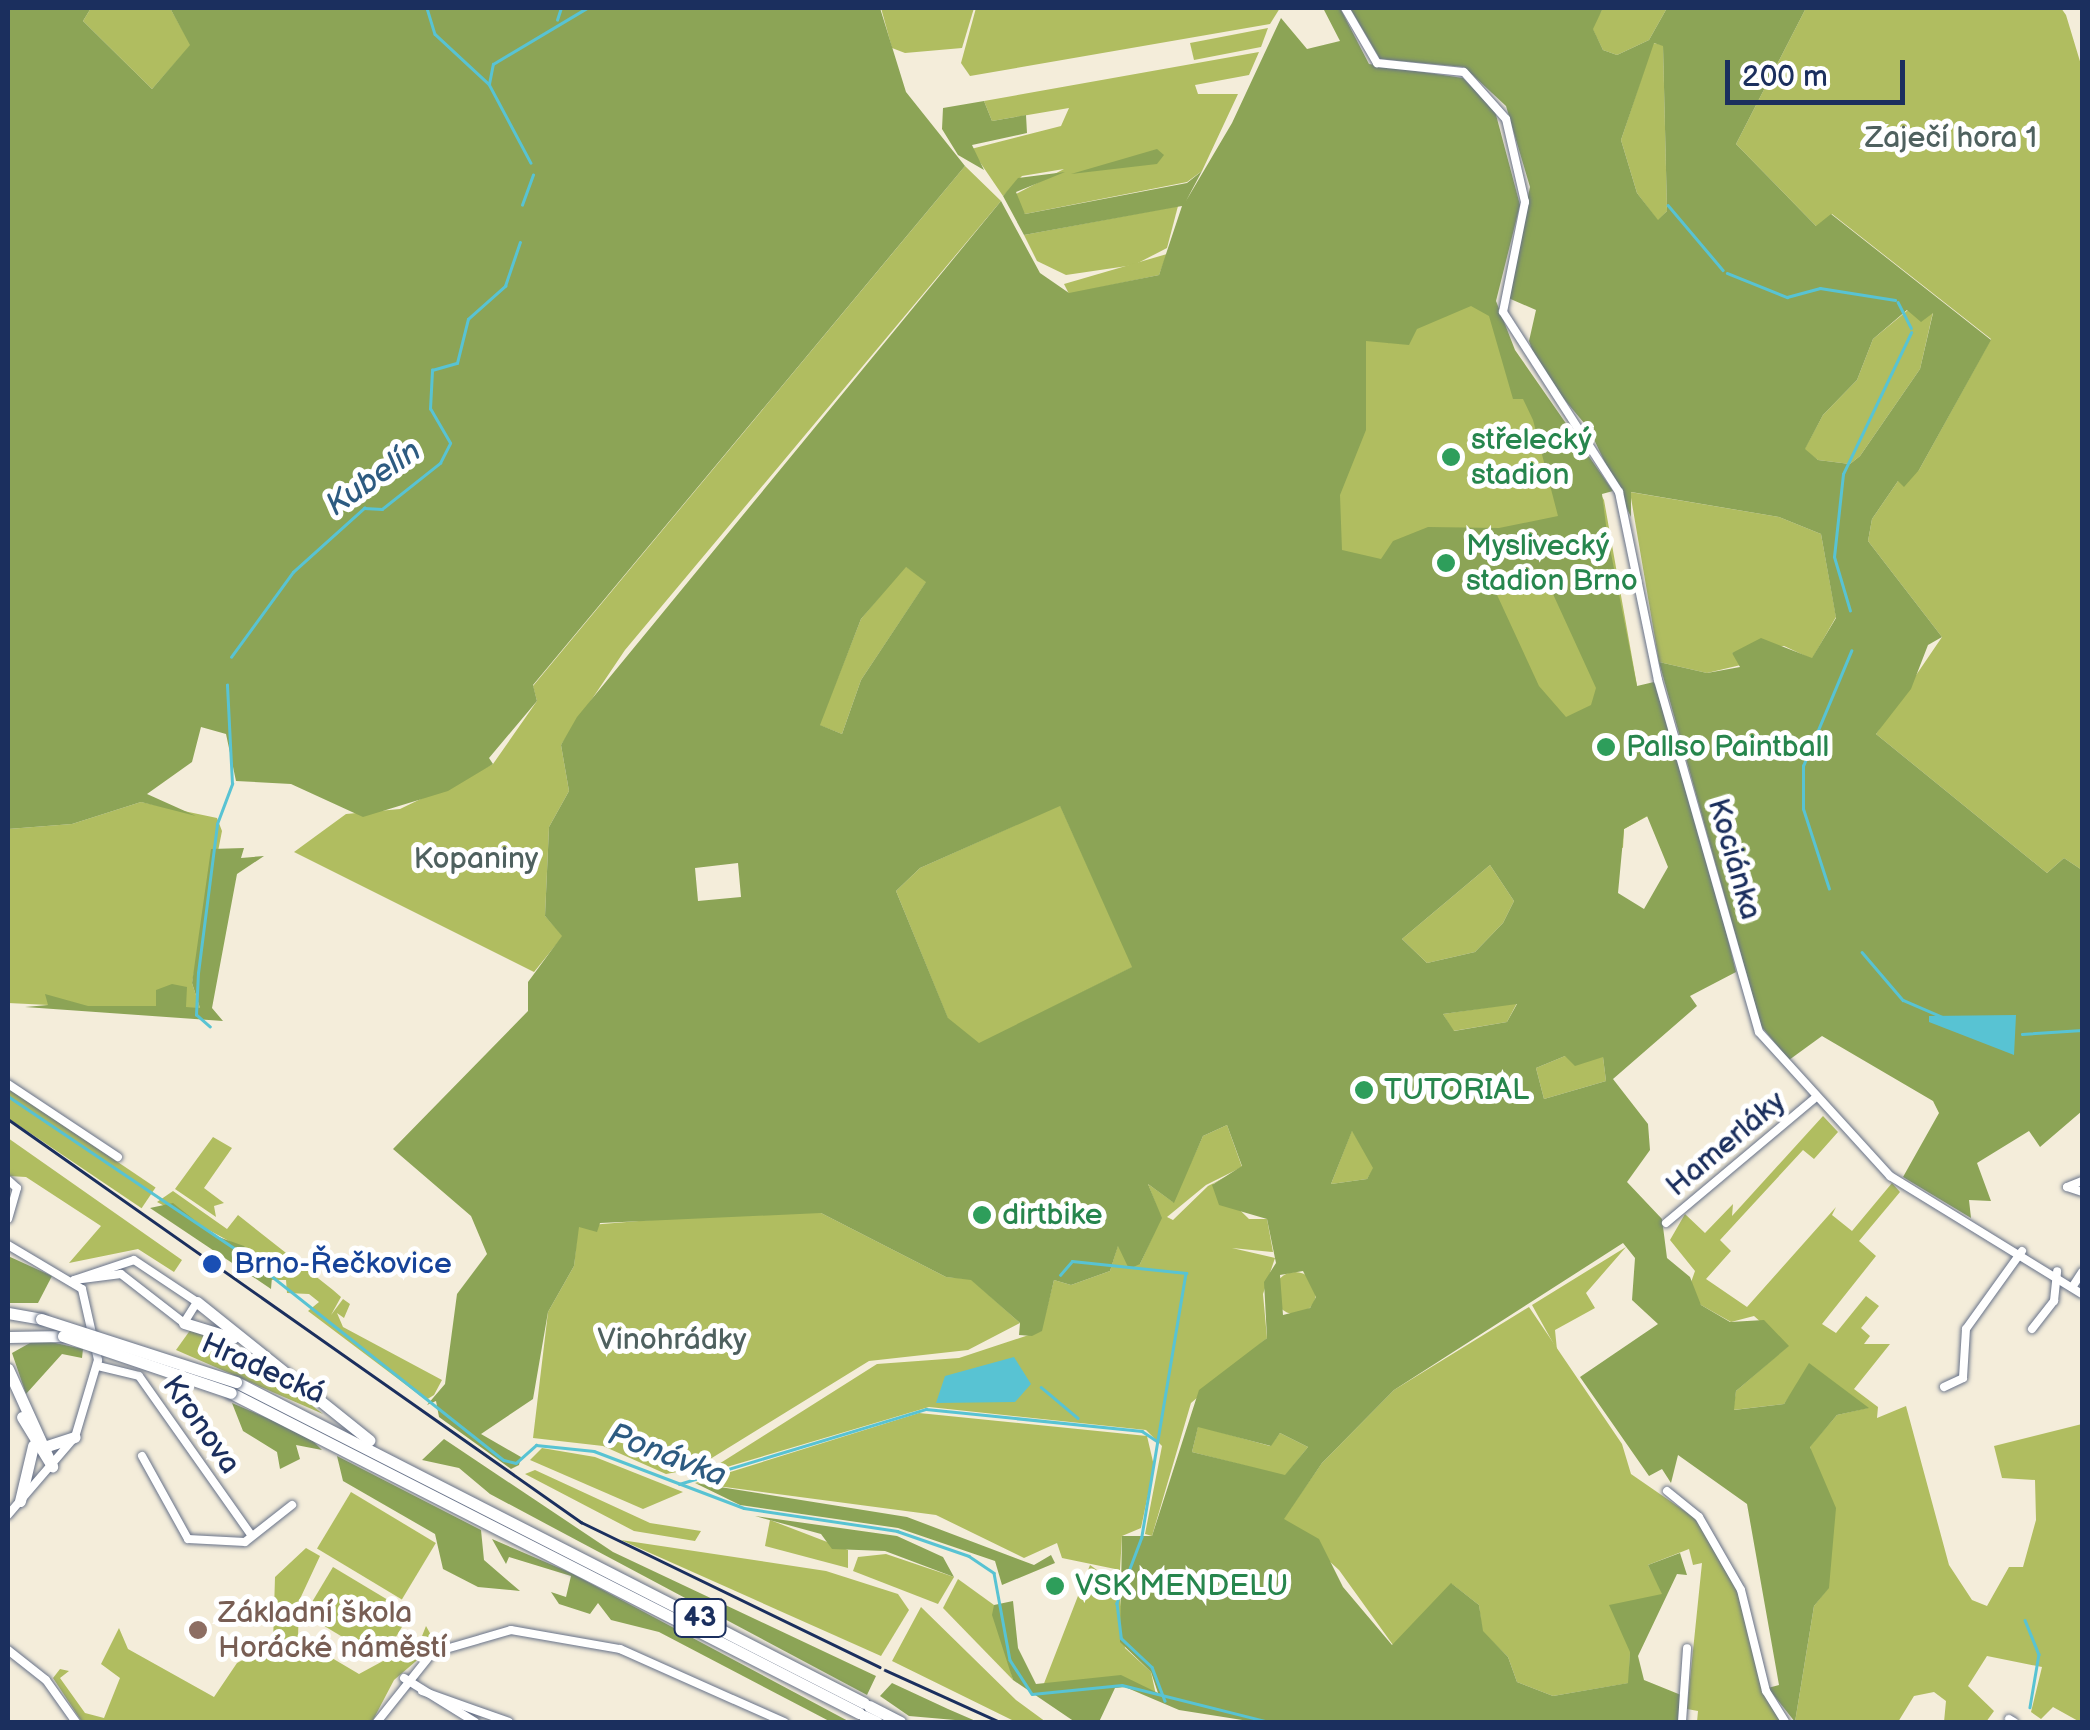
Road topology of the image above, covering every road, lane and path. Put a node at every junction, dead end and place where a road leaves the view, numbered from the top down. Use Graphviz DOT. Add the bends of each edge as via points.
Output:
graph roads {
  1 [pos="1345,8"];
  2 [pos="8,1084"];
  3 [pos="1814,1099"];
  4 [pos="118,1157"];
  5 [pos="2082,1179"];
  6 [pos="12,1182"];
  7 [pos="2082,1192"];
  8 [pos="8,1219"];
  9 [pos="1666,1222"];
  10 [pos="8,1245"];
  11 [pos="2022,1251"];
  12 [pos="2058,1272"];
  13 [pos="2082,1272"];
  14 [pos="74,1280"];
  15 [pos="2073,1286"];
  16 [pos="2082,1294"];
  17 [pos="197,1302"];
  18 [pos="8,1313"];
  19 [pos="8,1324"];
  20 [pos="184,1324"];
  21 [pos="39,1327"];
  22 [pos="2032,1329"];
  23 [pos="8,1338"];
  24 [pos="233,1338"];
  25 [pos="98,1366"];
  26 [pos="8,1368"];
  27 [pos="8,1386"];
  28 [pos="234,1387"];
  29 [pos="1944,1387"];
  30 [pos="75,1436"];
  31 [pos="32,1442"];
  32 [pos="47,1446"];
  33 [pos="142,1456"];
  34 [pos="52,1466"];
  35 [pos="419,1472"];
  36 [pos="1667,1491"];
  37 [pos="20,1501"];
  38 [pos="292,1506"];
  39 [pos="481,1511"];
  40 [pos="8,1515"];
  41 [pos="251,1536"];
  42 [pos="1687,1648"];
  43 [pos="8,1650"];
  44 [pos="404,1678"];
  45 [pos="422,1691"];
  46 [pos="864,1710"];
  47 [pos="76,1722"];
  48 [pos="377,1722"];
  49 [pos="475,1722"];
  50 [pos="509,1722"];
  51 [pos="784,1722"];
  52 [pos="877,1722"];
  53 [pos="900,1722"];
  54 [pos="1682,1722"];
  55 [pos="1785,1722"];
  1 -- 3 [label="street, Kociánka" via="1377,62 1464,72 1501,108 1525,202 1503,312 1619,492 1658,680 1754,1021"];
  2 -- 4 [label="street"];
  3 -- 9 [label="street, Hamerláky"];
  3 -- 11 [label="street, Kociánka" via="1903,1186"];
  5 -- 7 [label="street" via="2067,1189"];
  6 -- 8 [label="street"];
  10 -- 14 [label="street"];
  11 -- 12 [label="street, Kociánka"];
  11 -- 29 [label="street" via="1966,1328 1963,1378"];
  12 -- 15 [label="street, Kociánka"];
  12 -- 22 [label="street" via="2054,1301"];
  13 -- 15 [label="street"];
  14 -- 17 [label="street" via="134,1260"];
  14 -- 20 [label="street" via="121,1274"];
  14 -- 25 [label="street" via="94,1315"];
  15 -- 16 [label="street, Kociánka"];
  17 -- 20 [label="street"];
  17 -- 24 [label="highway"];
  18 -- 21 [label="highway, Hradecká / 43"];
  19 -- 21 [label="highway, Hradecká / 43"];
  20 -- 24 [label="highway"];
  21 -- 23 [label="highway"];
  21 -- 28 [label="highway, Hradecká / 43, bridge"];
  21 -- 28 [label="highway, Hradecká / 43, bridge"];
  24 -- 35 [label="highway"];
  25 -- 30 [label="street"];
  25 -- 41 [label="street, Kronova" via="139,1376"];
  26 -- 32 [label="highway"];
  27 -- 31 [label="highway"];
  28 -- 35 [label="highway, Hradecká / 43"];
  28 -- 39 [label="highway, Hradecká / 43"];
  30 -- 32 [label="highway"];
  30 -- 34 [label="street"];
  31 -- 34 [label="highway"];
  31 -- 37 [label="highway"];
  32 -- 34 [label="highway"];
  33 -- 41 [label="street" via="180,1535 237,1544"];
  34 -- 37 [label="street"];
  35 -- 39 [label="highway, Hradecká / 43"];
  36 -- 55 [label="street" via="1699,1518 1741,1590 1766,1691"];
  37 -- 40 [label="street"];
  38 -- 41 [label="street"];
  39 -- 46 [label="highway, 43"];
  42 -- 54 [label="street"];
  43 -- 47 [label="street"];
  44 -- 45 [label="street"];
  44 -- 48 [label="street"];
  44 -- 51 [label="street" via="467,1636 550,1631 632,1653"];
  45 -- 49 [label="street"];
  45 -- 50 [label="street"];
  46 -- 52 [label="highway, 43"];
  46 -- 53 [label="highway, 43"];
}
